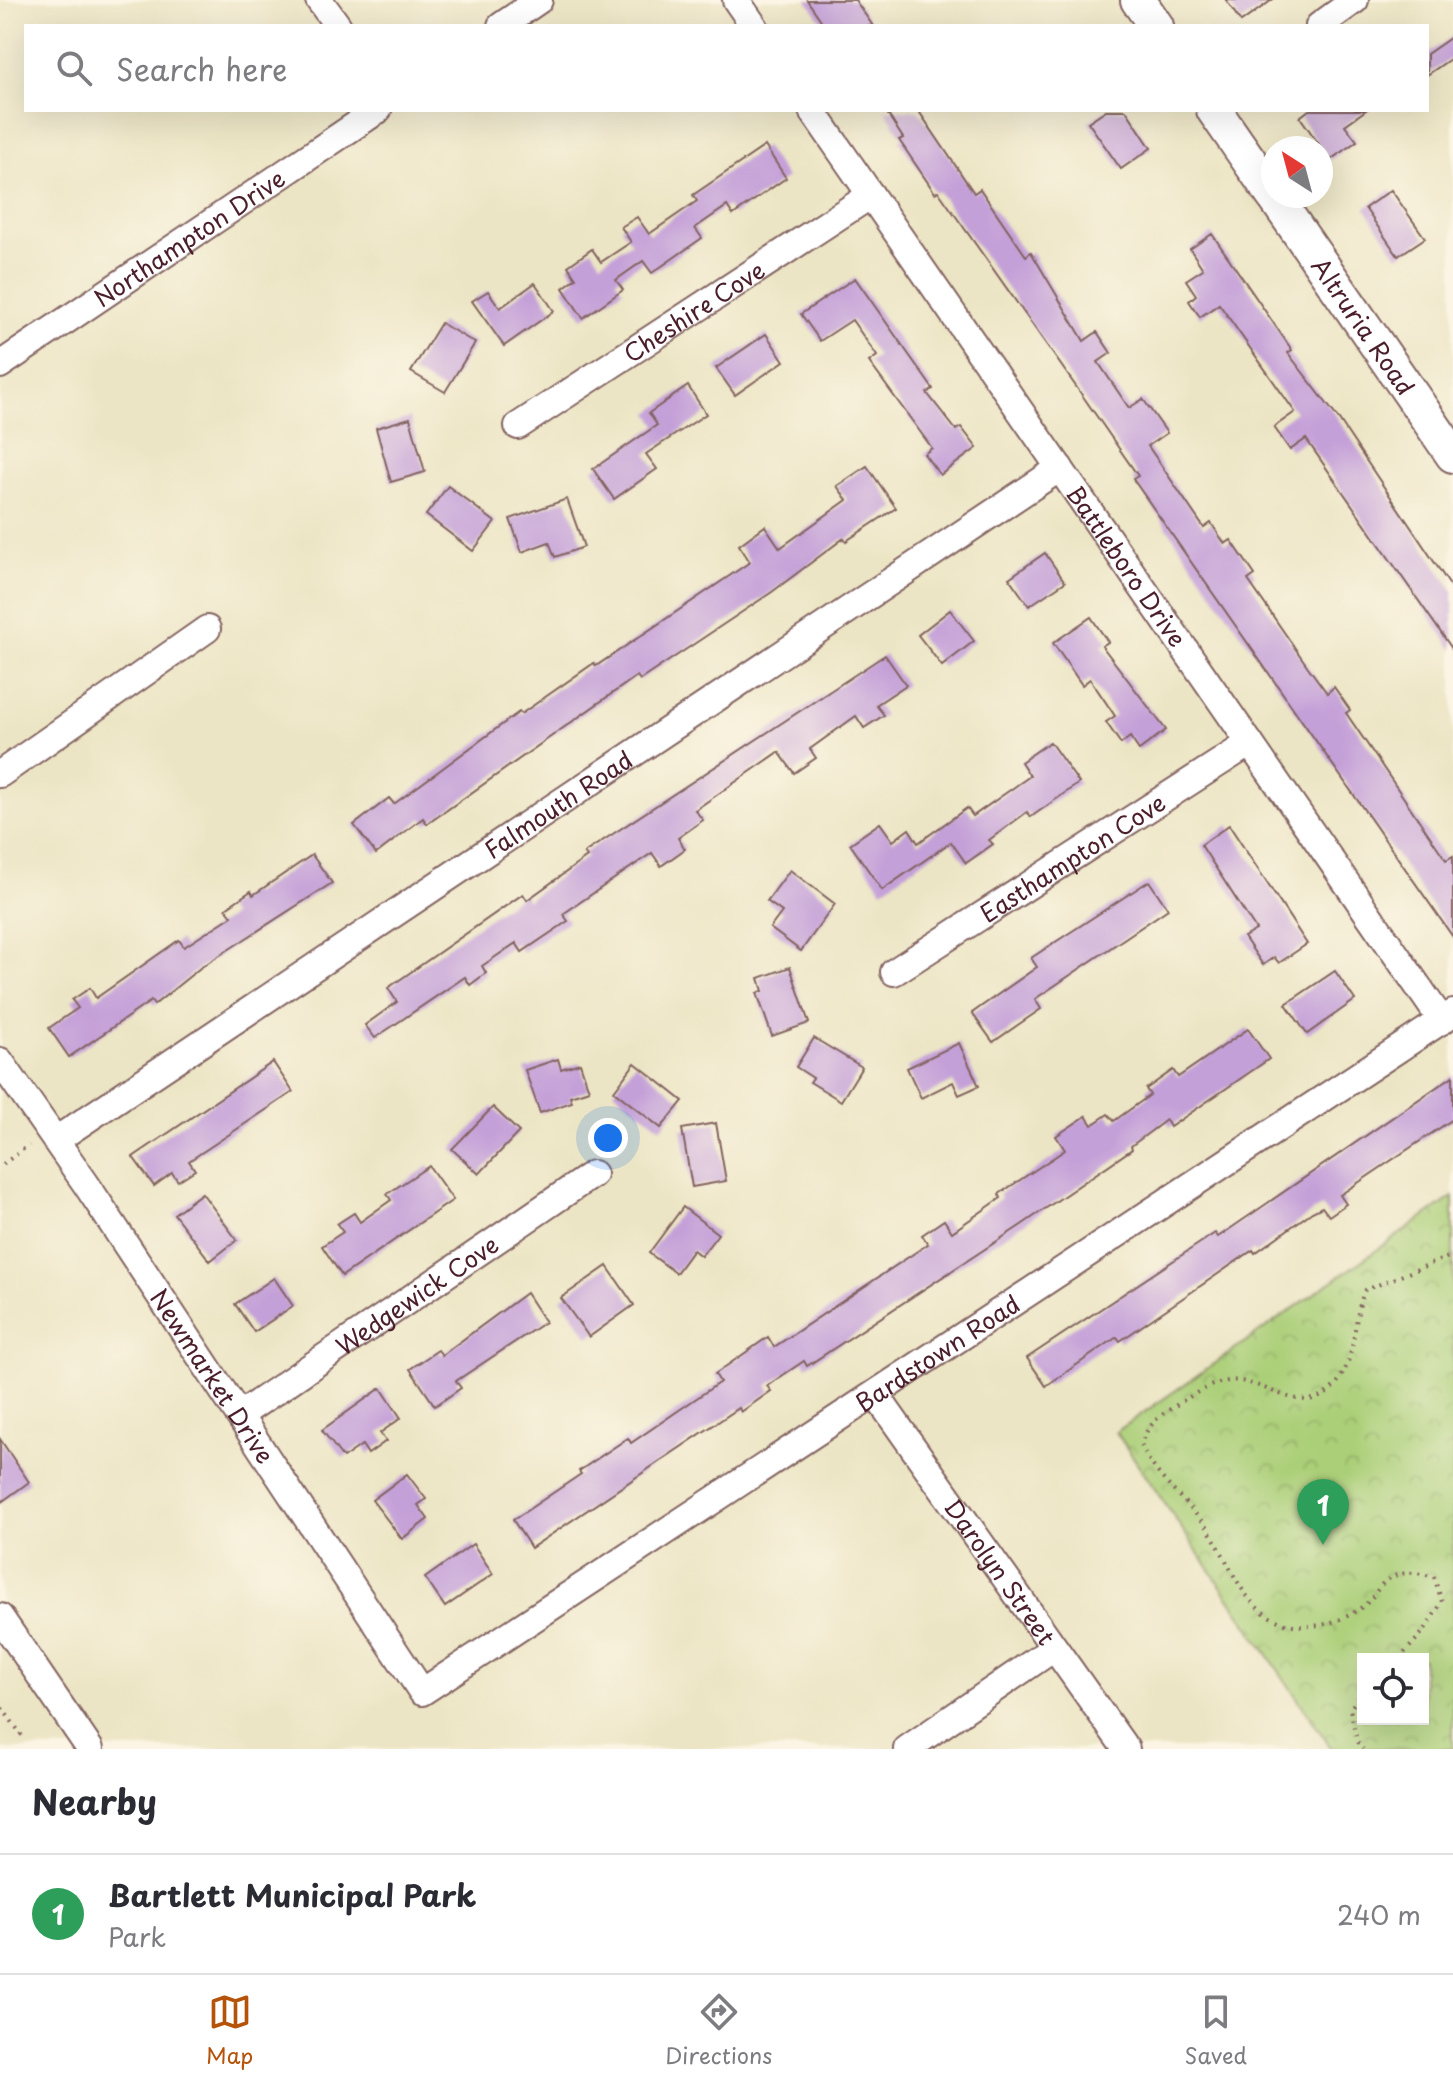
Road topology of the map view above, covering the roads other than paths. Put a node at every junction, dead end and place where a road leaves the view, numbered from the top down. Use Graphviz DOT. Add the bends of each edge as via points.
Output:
graph roads {
  1 [pos="319,0"];
  2 [pos="539,0"];
  3 [pos="736,0"];
  4 [pos="1138,0"];
  5 [pos="1355,0"];
  6 [pos="337,24"];
  7 [pos="504,24"];
  8 [pos="753,24"];
  9 [pos="1155,24"];
  10 [pos="1322,24"];
  11 [pos="375,112"];
  12 [pos="813,112"];
  13 [pos="1215,112"];
  14 [pos="1261,178"];
  15 [pos="871,195"];
  16 [pos="1282,208"];
  17 [pos="0,365"];
  18 [pos="518,426"];
  19 [pos="1453,455"];
  20 [pos="1060,468"];
  21 [pos="207,629"];
  22 [pos="1250,743"];
  23 [pos="0,774"];
  24 [pos="894,972"];
  25 [pos="1448,1017"];
  26 [pos="0,1061"];
  27 [pos="56,1140"];
  28 [pos="593,1174"];
  29 [pos="876,1395"];
  30 [pos="240,1415"];
  31 [pos="0,1617"];
  32 [pos="1054,1648"];
  33 [pos="422,1692"];
  34 [pos="90,1749"];
  35 [pos="907,1749"];
  36 [pos="1126,1749"];
  1 -- 6 [label="street"];
  2 -- 7 [label="street"];
  3 -- 8 [label="street"];
  4 -- 9 [label="street"];
  5 -- 10 [label="street"];
  11 -- 17 [label="street, Northampton Drive"];
  12 -- 15 [label="street, Battleboro Drive"];
  13 -- 14 [label="street, Altruria Road"];
  15 -- 18 [label="street, Cheshire Cove"];
  15 -- 20 [label="street, Battleboro Drive"];
  16 -- 19 [label="street, Altruria Road"];
  20 -- 22 [label="street, Battleboro Drive"];
  20 -- 27 [label="street, Falmouth Road"];
  21 -- 23 [label="street"];
  22 -- 24 [label="street, Easthampton Cove"];
  22 -- 25 [label="street, Battleboro Drive"];
  25 -- 29 [label="street, Bardstown Road"];
  26 -- 27 [label="street, Newmarket Drive"];
  27 -- 30 [label="street, Newmarket Drive"];
  28 -- 30 [label="street, Wedgewick Cove"];
  29 -- 32 [label="street, Darolyn Street"];
  29 -- 33 [label="street, Bardstown Road"];
  30 -- 33 [label="street, Newmarket Drive"];
  31 -- 34 [label="street"];
  32 -- 35 [label="street"];
  32 -- 36 [label="street, Darolyn Street"];
}
